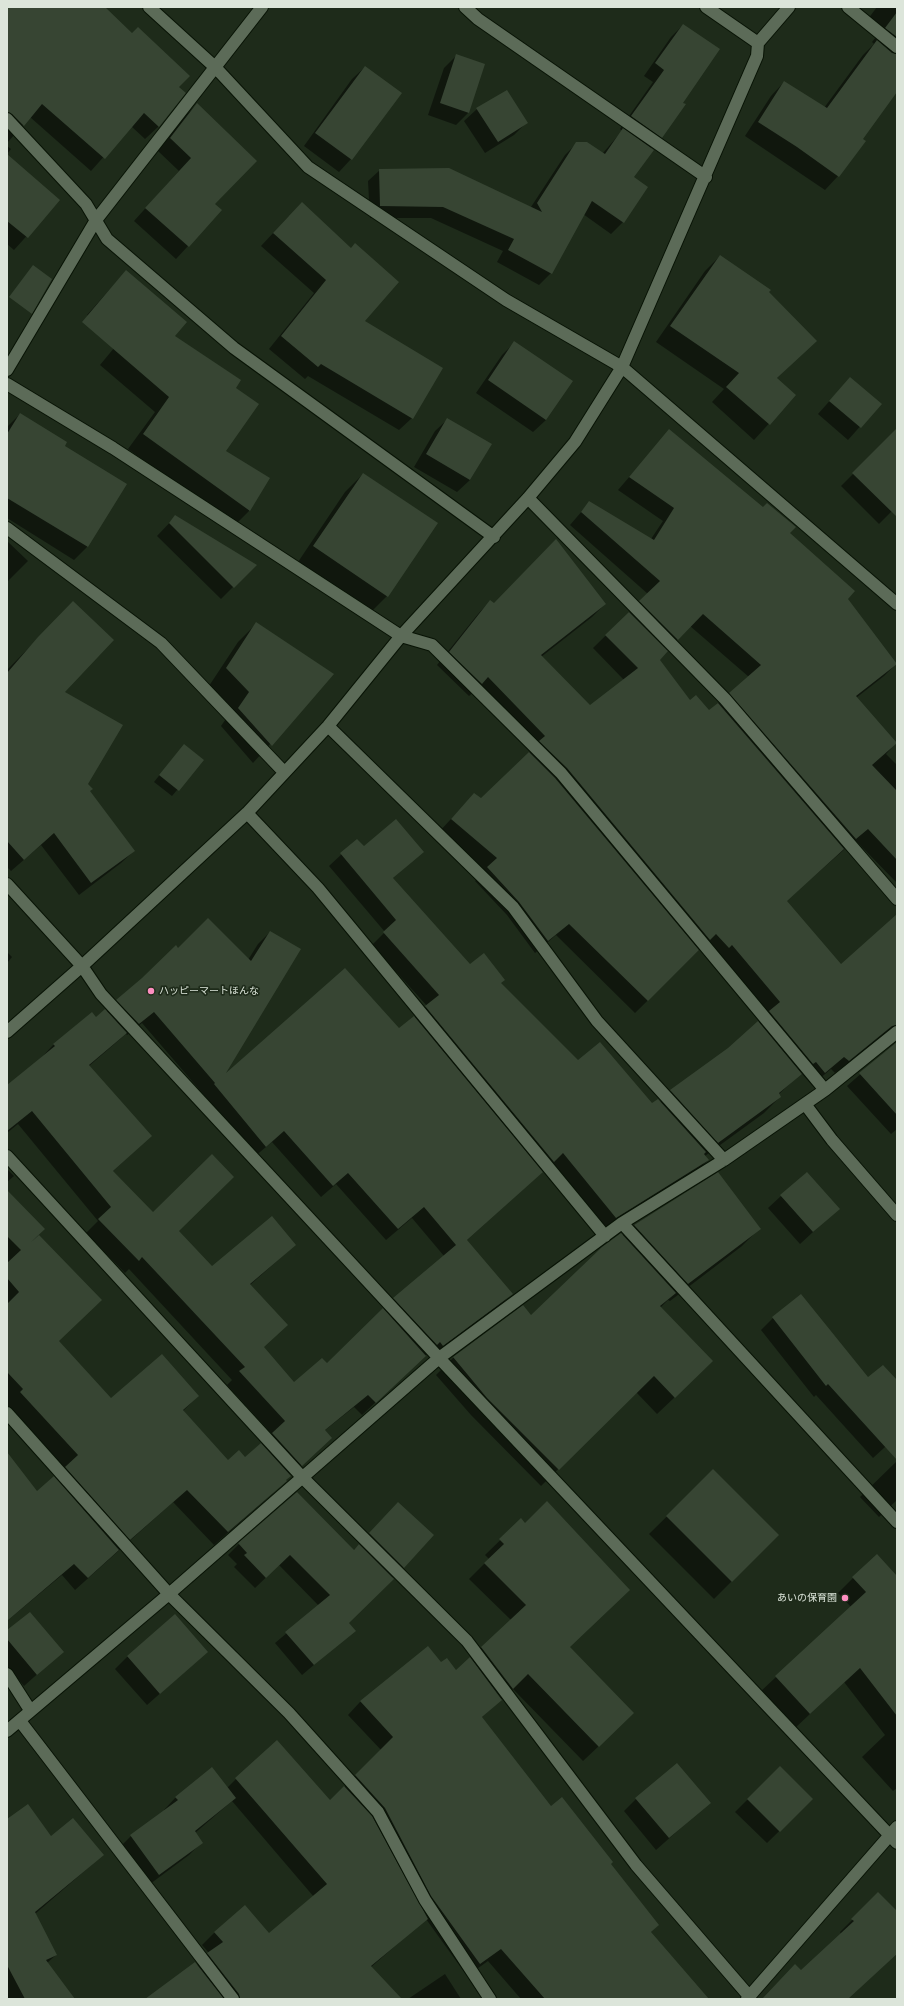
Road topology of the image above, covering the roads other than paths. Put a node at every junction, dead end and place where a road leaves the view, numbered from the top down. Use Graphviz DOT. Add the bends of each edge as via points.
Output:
graph roads {
  1 [pos="149,7"];
  2 [pos="262,7"];
  3 [pos="465,7"];
  4 [pos="706,7"];
  5 [pos="789,7"];
  6 [pos="848,7"];
  7 [pos="758,43"];
  8 [pos="897,47"];
  9 [pos="216,68"];
  10 [pos="7,119"];
  11 [pos="706,177"];
  12 [pos="96,220"];
  13 [pos="622,367"];
  14 [pos="7,370"];
  15 [pos="7,384"];
  16 [pos="528,498"];
  17 [pos="7,528"];
  18 [pos="494,537"];
  19 [pos="897,604"];
  20 [pos="401,636"];
  21 [pos="328,726"];
  22 [pos="284,772"];
  23 [pos="247,813"];
  24 [pos="7,884"];
  25 [pos="897,899"];
  26 [pos="82,966"];
  27 [pos="7,1032"];
  28 [pos="897,1032"];
  29 [pos="826,1090"];
  30 [pos="805,1104"];
  31 [pos="7,1156"];
  32 [pos="724,1160"];
  33 [pos="897,1215"];
  34 [pos="622,1223"];
  35 [pos="605,1236"];
  36 [pos="440,1358"];
  37 [pos="7,1413"];
  38 [pos="303,1478"];
  39 [pos="897,1522"];
  40 [pos="169,1594"];
  41 [pos="7,1674"];
  42 [pos="30,1710"];
  43 [pos="20,1721"];
  44 [pos="7,1731"];
  45 [pos="895,1835"];
  46 [pos="748,1998"];
  47 [pos="234,1999"];
  48 [pos="490,1999"];
  1 -- 9 [label="street"];
  2 -- 9 [label="street"];
  3 -- 11 [label="street" via="478,19"];
  4 -- 7 [label="street"];
  5 -- 7 [label="street"];
  6 -- 8 [label="street"];
  7 -- 11 [label="street" via="757,56"];
  9 -- 12 [label="street"];
  9 -- 13 [label="street" via="308,167 506,300"];
  10 -- 12 [label="street" via="86,204"];
  11 -- 13 [label="street"];
  12 -- 14 [label="street"];
  12 -- 18 [label="street" via="106,239 234,348"];
  13 -- 16 [label="street" via="575,442"];
  13 -- 19 [label="street"];
  15 -- 20 [label="street" via="113,448"];
  16 -- 18 [label="street"];
  16 -- 25 [label="street" via="725,699"];
  17 -- 22 [label="street" via="161,643"];
  18 -- 20 [label="street"];
  20 -- 21 [label="street"];
  20 -- 29 [label="street" via="432,645 561,773"];
  21 -- 22 [label="street"];
  21 -- 32 [label="street" via="513,907 597,1020"];
  22 -- 23 [label="street"];
  23 -- 26 [label="street"];
  23 -- 35 [label="street" via="318,888"];
  24 -- 26 [label="street"];
  26 -- 27 [label="street"];
  26 -- 36 [label="street" via="101,994"];
  28 -- 29 [label="street"];
  29 -- 30 [label="street"];
  30 -- 32 [label="street"];
  30 -- 33 [label="street" via="832,1140"];
  31 -- 38 [label="street"];
  32 -- 34 [label="street"];
  34 -- 35 [label="street"];
  34 -- 39 [label="street"];
  35 -- 36 [label="street"];
  36 -- 38 [label="street"];
  36 -- 45 [label="street"];
  37 -- 40 [label="street"];
  38 -- 40 [label="street"];
  38 -- 46 [label="street" via="467,1641 636,1865"];
  40 -- 42 [label="street"];
  40 -- 48 [label="street" via="290,1713 378,1812 425,1900"];
  41 -- 42 [label="street"];
  42 -- 43 [label="street"];
  43 -- 44 [label="street"];
  43 -- 47 [label="street"];
  45 -- 46 [label="street"];
}
